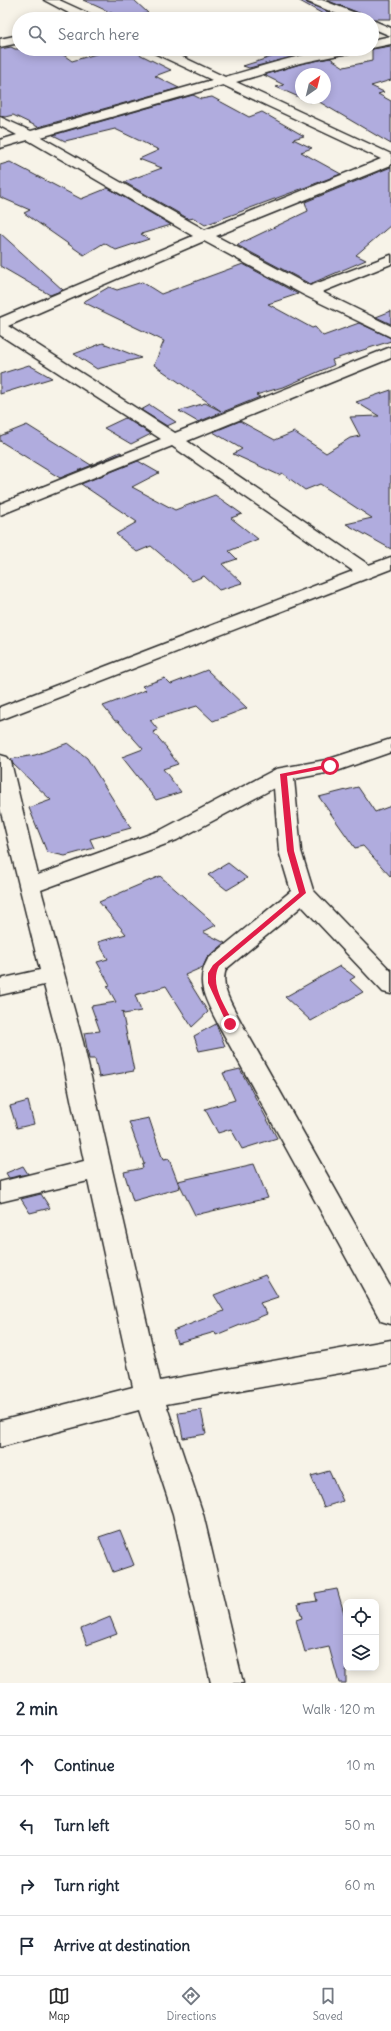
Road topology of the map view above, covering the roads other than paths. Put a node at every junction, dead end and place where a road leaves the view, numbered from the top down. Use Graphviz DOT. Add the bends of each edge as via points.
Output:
graph roads {
  1 [pos="50,0"];
  2 [pos="312,0"];
  3 [pos="75,12"];
  4 [pos="342,12"];
  5 [pos="379,27"];
  6 [pos="391,32"];
  7 [pos="12,40"];
  8 [pos="391,40"];
  9 [pos="0,43"];
  10 [pos="379,43"];
  11 [pos="172,56"];
  12 [pos="317,56"];
  13 [pos="226,80"];
  14 [pos="0,121"];
  15 [pos="28,136"];
  16 [pos="0,144"];
  17 [pos="391,160"];
  18 [pos="204,236"];
  19 [pos="391,259"];
  20 [pos="309,292"];
  21 [pos="0,324"];
  22 [pos="0,328"];
  23 [pos="391,332"];
  24 [pos="391,352"];
  25 [pos="173,440"];
  26 [pos="0,510"];
  27 [pos="391,563"];
  28 [pos="367,572"];
  29 [pos="0,714"];
  30 [pos="391,745"];
  31 [pos="0,762"];
  32 [pos="283,774"];
  33 [pos="29,886"];
  34 [pos="303,893"];
  35 [pos="53,975"];
  36 [pos="391,986"];
  37 [pos="0,987"];
  38 [pos="98,1168"];
  39 [pos="0,1192"];
  40 [pos="391,1314"];
  41 [pos="391,1352"];
  42 [pos="149,1395"];
  43 [pos="0,1434"];
  44 [pos="227,1683"];
  1 -- 3 [label="street"];
  2 -- 4 [label="street"];
  5 -- 6 [label="street"];
  7 -- 9 [label="street"];
  8 -- 10 [label="street"];
  11 -- 13 [label="street"];
  12 -- 13 [label="street"];
  13 -- 15 [label="street"];
  13 -- 17 [label="street"];
  14 -- 15 [label="street"];
  15 -- 16 [label="street"];
  15 -- 18 [label="street"];
  17 -- 18 [label="street"];
  18 -- 20 [label="street" via="231,248"];
  18 -- 21 [label="street"];
  19 -- 20 [label="street"];
  20 -- 23 [label="street"];
  22 -- 25 [label="street"];
  24 -- 25 [label="street"];
  25 -- 26 [label="street"];
  25 -- 28 [label="street"];
  27 -- 28 [label="street"];
  28 -- 29 [label="street"];
  30 -- 32 [label="street" via="330,766"];
  31 -- 33 [label="street"];
  32 -- 33 [label="street" via="169,835"];
  32 -- 34 [label="street" via="290,851"];
  33 -- 35 [label="street"];
  34 -- 36 [label="street"];
  34 -- 40 [label="street" via="216,965 211,983 230,1024"];
  35 -- 37 [label="street"];
  35 -- 38 [label="street" via="71,1042"];
  38 -- 39 [label="street"];
  38 -- 42 [label="street"];
  41 -- 42 [label="street"];
  42 -- 43 [label="street"];
  42 -- 44 [label="street" via="188,1514"];
}
